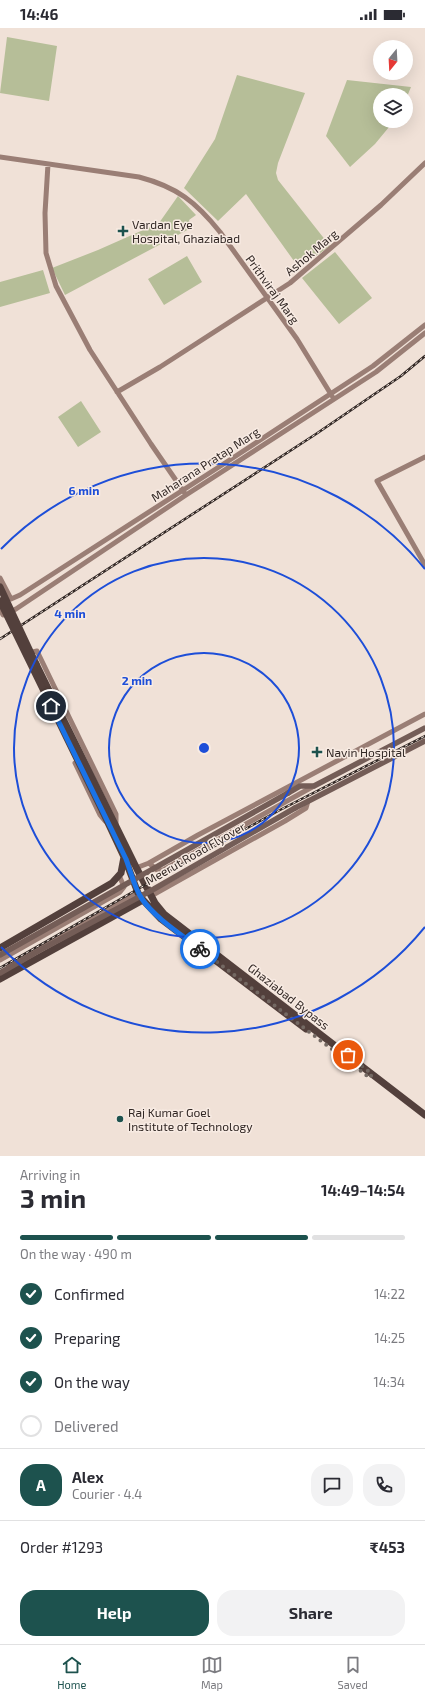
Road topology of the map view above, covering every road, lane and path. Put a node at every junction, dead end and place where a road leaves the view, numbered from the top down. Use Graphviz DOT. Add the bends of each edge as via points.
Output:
graph roads {
  1 [pos="0,157"];
  2 [pos="425,163"];
  3 [pos="48,164"];
  4 [pos="268,298"];
  5 [pos="425,324"];
  6 [pos="425,334"];
  7 [pos="117,392"];
  8 [pos="330,394"];
  9 [pos="334,399"];
  10 [pos="425,458"];
  11 [pos="184,493"];
  12 [pos="425,565"];
  13 [pos="0,578"];
  14 [pos="0,587"];
  15 [pos="11,600"];
  16 [pos="0,601"];
  17 [pos="0,609"];
  18 [pos="16,609"];
  19 [pos="425,714"];
  20 [pos="425,728"];
  21 [pos="407,738"];
  22 [pos="425,741"];
  23 [pos="413,748"];
  24 [pos="314,786"];
  25 [pos="308,801"];
  26 [pos="106,812"];
  27 [pos="112,826"];
  28 [pos="124,857"];
  29 [pos="149,863"];
  30 [pos="136,868"];
  31 [pos="119,875"];
  32 [pos="138,892"];
  33 [pos="151,896"];
  34 [pos="125,900"];
  35 [pos="143,900"];
  36 [pos="130,908"];
  37 [pos="0,948"];
  38 [pos="0,955"];
  39 [pos="0,960"];
  40 [pos="0,972"];
  41 [pos="0,979"];
  42 [pos="371,1076"];
  43 [pos="425,1115"];
  44 [pos="425,1120"];
  1 -- 3 [label="street, Prithviraj Marg"];
  2 -- 4 [label="street, Ashok Marg" via="335,246"];
  3 -- 4 [label="street, Prithviraj Marg" via="139,177 173,188 208,218"];
  3 -- 7 [label="street" via="46,253 56,286 90,350"];
  4 -- 7 [label="street, Ashok Marg"];
  4 -- 8 [label="street, Prithviraj Marg" via="297,339"];
  5 -- 8 [label="street, Maharana Pratap Marg" via="373,366"];
  6 -- 9 [label="street, Maharana Pratap Marg" via="376,372"];
  7 -- 11 [label="street"];
  8 -- 9 [label="street, Prithviraj Marg"];
  8 -- 11 [label="street, Maharana Pratap Marg"];
  9 -- 11 [label="street, Maharana Pratap Marg"];
  10 -- 12 [label="street" via="377,480"];
  11 -- 15 [label="street, Maharana Pratap Marg"];
  11 -- 18 [label="street, Maharana Pratap Marg"];
  13 -- 15 [label="street"];
  14 -- 26 [label="highway, bridge"];
  15 -- 18 [label="street"];
  16 -- 26 [label="highway, bridge"];
  17 -- 18 [label="street" via="3,615"];
  19 -- 29 [label="street"];
  20 -- 21 [label="main road, Meerut Road Flyover"];
  21 -- 23 [label="main road"];
  21 -- 24 [label="main road, Meerut Road Flyover"];
  22 -- 23 [label="main road, Meerut Road Flyover"];
  23 -- 25 [label="main road, Meerut Road Flyover"];
  24 -- 29 [label="street" via="163,870 157,870"];
  24 -- 38 [label="main road, Meerut Road Flyover, bridge" via="300,786"];
  25 -- 33 [label="street" via="306,808 285,821"];
  25 -- 40 [label="main road, Meerut Road Flyover, bridge" via="154,889"];
  26 -- 27 [label="highway"];
  27 -- 27 [label="street" via="100,815 25,658 28,653 37,651 116,814"];
  27 -- 28 [label="highway, Ghaziabad Bypass"];
  27 -- 30 [label="highway, Ghaziabad Bypass"];
  28 -- 31 [label="highway"];
  28 -- 32 [label="highway, Ghaziabad Bypass"];
  29 -- 30 [label="street"];
  30 -- 33 [label="highway, Ghaziabad Bypass"];
  31 -- 37 [label="highway" via="108,886"];
  31 -- 39 [label="street" via="124,887 120,892"];
  32 -- 34 [label="street"];
  32 -- 35 [label="highway, Ghaziabad Bypass"];
  33 -- 42 [label="highway, Ghaziabad Bypass" via="164,914"];
  34 -- 36 [label="highway"];
  34 -- 40 [label="street"];
  35 -- 36 [label="highway"];
  35 -- 42 [label="highway, Ghaziabad Bypass" via="161,919"];
  36 -- 41 [label="highway"];
  42 -- 43 [label="highway, Ghaziabad Bypass"];
  42 -- 44 [label="highway, Ghaziabad Bypass"];
}
